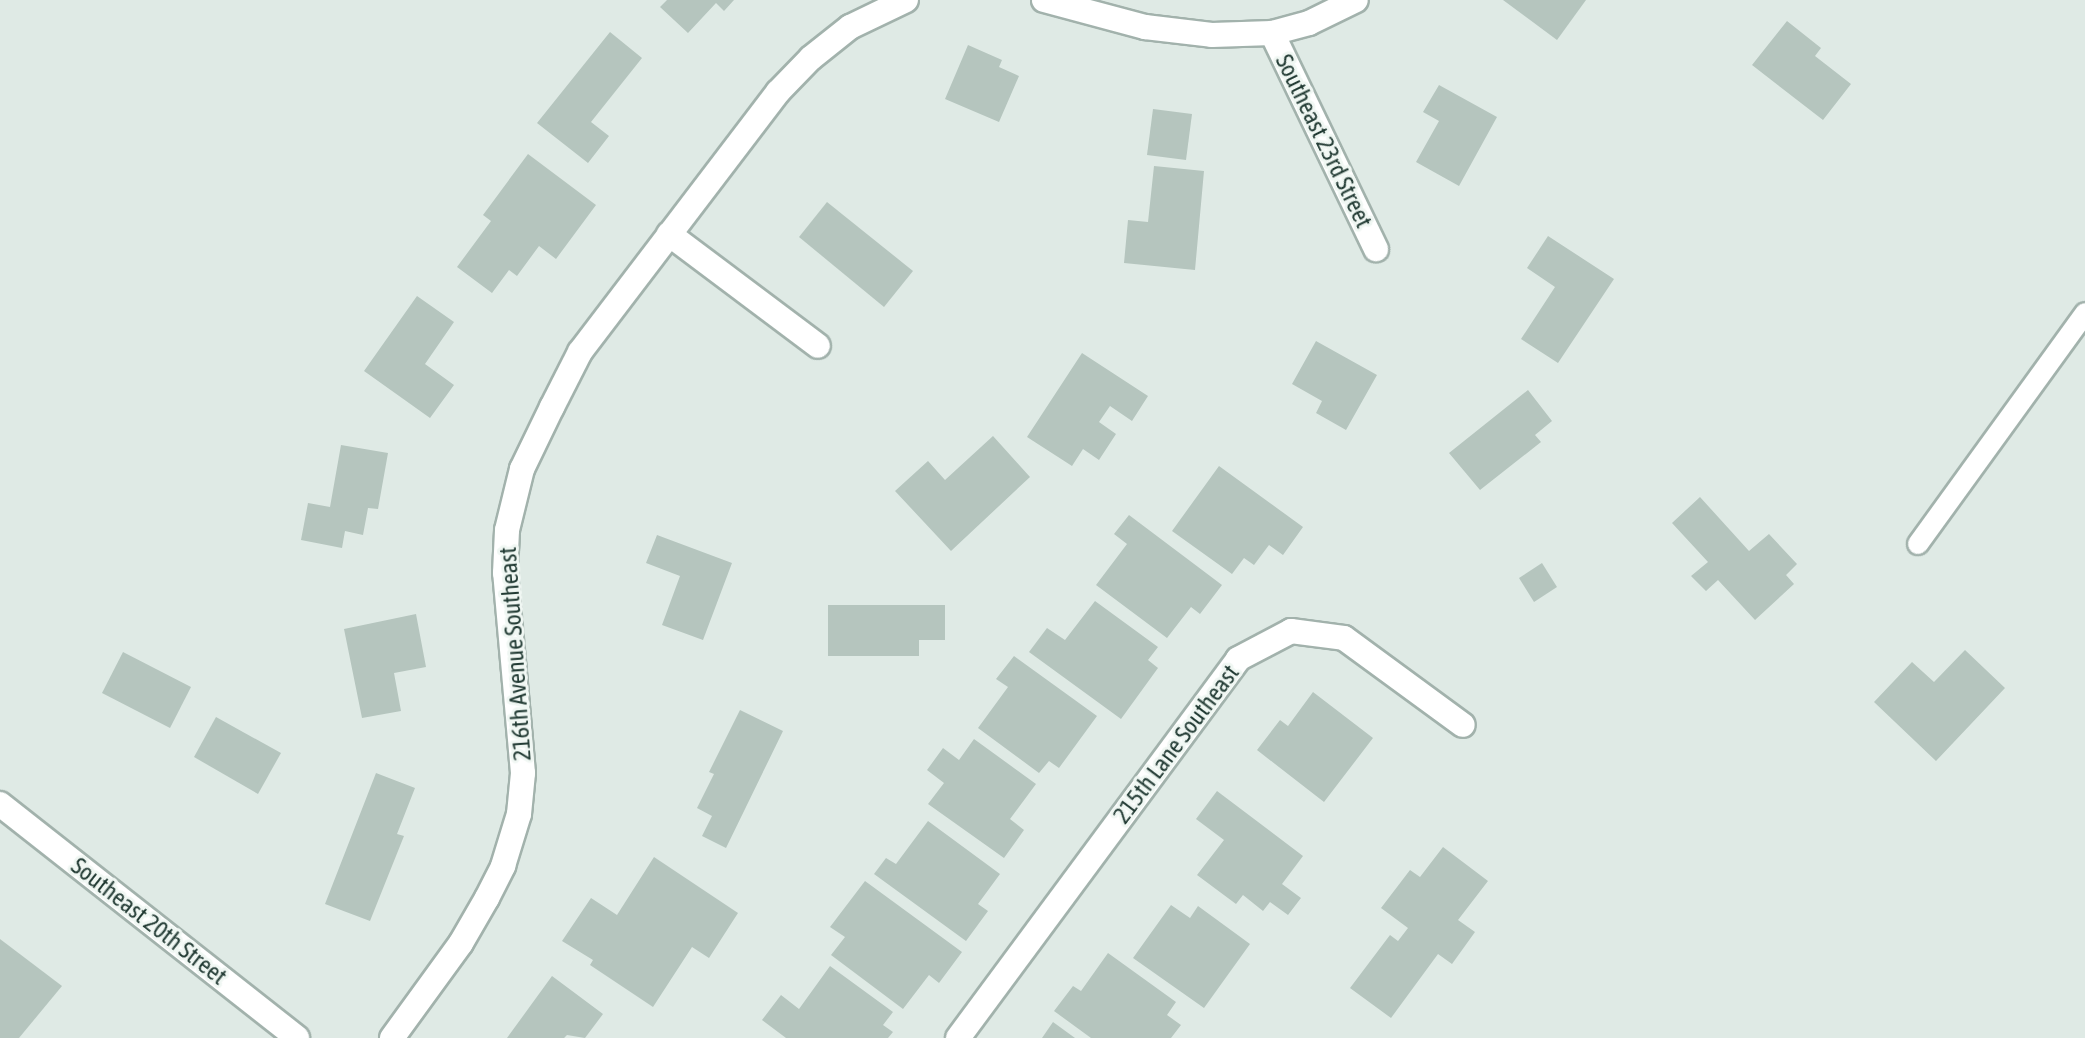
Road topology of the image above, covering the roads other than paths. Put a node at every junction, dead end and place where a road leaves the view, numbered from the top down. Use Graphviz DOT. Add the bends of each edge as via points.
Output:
graph roads {
  1 [pos="906,0"];
  2 [pos="1044,0"];
  3 [pos="1356,0"];
  4 [pos="1272,33"];
  5 [pos="669,234"];
  6 [pos="1376,249"];
  7 [pos="2085,313"];
  8 [pos="818,346"];
  9 [pos="1918,544"];
  10 [pos="1463,725"];
  11 [pos="0,804"];
  12 [pos="297,1038"];
  13 [pos="392,1038"];
  14 [pos="958,1038"];
  1 -- 5 [label="street, 216th Avenue Southeast" via="850,27 811,58 778,92"];
  2 -- 4 [label="street" via="1145,27 1212,35"];
  3 -- 4 [label="street" via="1309,23"];
  4 -- 6 [label="street, Southeast 23rd Street"];
  5 -- 8 [label="street"];
  5 -- 13 [label="street, 216th Avenue Southeast" via="580,352 522,469 507,530 505,573 523,773 519,814 487,898"];
  7 -- 9 [label="lane"];
  10 -- 14 [label="street, 215th Lane Southeast" via="1344,638 1291,631 1238,659"];
  11 -- 12 [label="street, Southeast 20th Street"];
}
